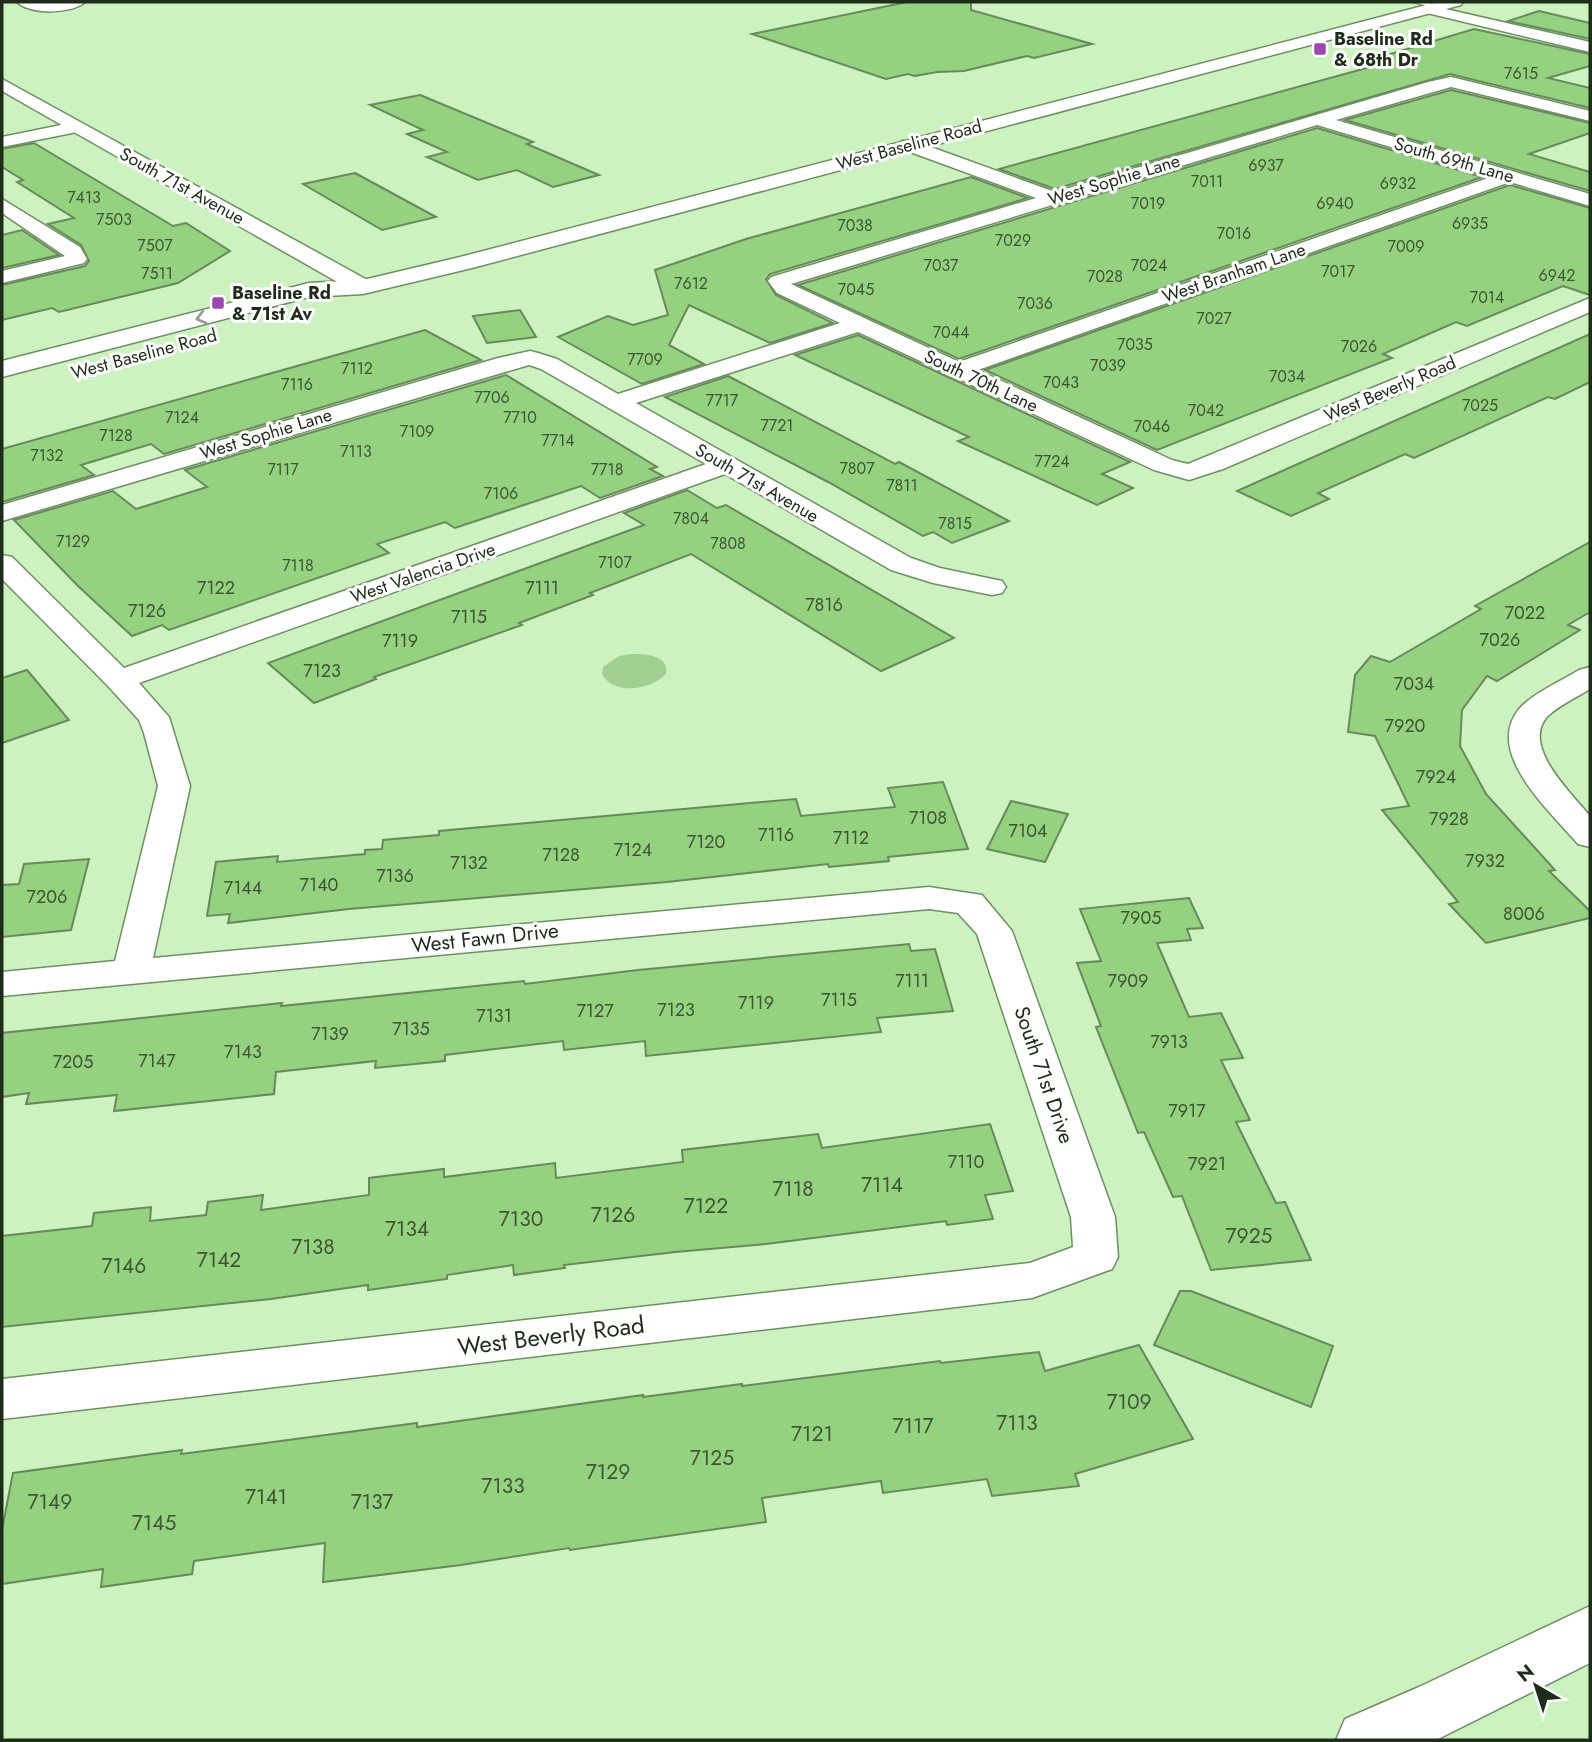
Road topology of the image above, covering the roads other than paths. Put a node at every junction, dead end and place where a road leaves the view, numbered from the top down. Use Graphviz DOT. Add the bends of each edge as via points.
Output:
graph roads {
  1 [pos="78,2"];
  2 [pos="1455,2"];
  3 [pos="31,5"];
  4 [pos="1427,6"];
  5 [pos="1590,47"];
  6 [pos="2,84"];
  7 [pos="1590,116"];
  8 [pos="1318,120"];
  9 [pos="76,127"];
  10 [pos="2,142"];
  11 [pos="908,145"];
  12 [pos="1511,176"];
  13 [pos="1054,198"];
  14 [pos="1590,200"];
  15 [pos="2,205"];
  16 [pos="2,277"];
  17 [pos="778,281"];
  18 [pos="363,287"];
  19 [pos="1590,304"];
  20 [pos="859,324"];
  21 [pos="530,358"];
  22 [pos="2,369"];
  23 [pos="957,370"];
  24 [pos="2,392"];
  25 [pos="616,402"];
  26 [pos="727,465"];
  27 [pos="1189,471"];
  28 [pos="2,513"];
  29 [pos="2,563"];
  30 [pos="992,587"];
  31 [pos="1590,676"];
  32 [pos="119,680"];
  33 [pos="1590,837"];
  34 [pos="969,903"];
  35 [pos="131,973"];
  36 [pos="2,985"];
  37 [pos="1096,1257"];
  38 [pos="2,1399"];
  39 [pos="1590,1633"];
  40 [pos="1367,1740"];
  1 -- 3 [label="street"];
  2 -- 4 [label="main road, West Baseline Road"];
  4 -- 5 [label="street"];
  4 -- 11 [label="main road, West Baseline Road"];
  6 -- 9 [label="main road, South 71st Avenue"];
  7 -- 8 [label="street, West Sophie Lane" via="1451,82"];
  8 -- 12 [label="street, South 69th Lane"];
  8 -- 13 [label="street, West Sophie Lane"];
  9 -- 10 [label="street"];
  9 -- 18 [label="main road, South 71st Avenue"];
  11 -- 13 [label="street"];
  11 -- 18 [label="main road, West Baseline Road"];
  12 -- 14 [label="street, South 69th Lane"];
  12 -- 23 [label="street, West Branham Lane"];
  13 -- 17 [label="street, West Sophie Lane"];
  15 -- 16 [label="street" via="73,251 77,259"];
  17 -- 20 [label="street, South 70th Lane" via="783,289"];
  18 -- 22 [label="main road, West Baseline Road, one-way" via="309,290"];
  18 -- 24 [label="main road, West Baseline Road" via="334,303"];
  19 -- 27 [label="street, West Beverly Road"];
  20 -- 23 [label="street, South 70th Lane"];
  20 -- 25 [label="street"];
  21 -- 25 [label="street, South 71st Avenue"];
  21 -- 28 [label="street, West Sophie Lane"];
  23 -- 27 [label="street, South 70th Lane" via="1163,465"];
  25 -- 26 [label="street, South 71st Avenue"];
  26 -- 30 [label="street, South 71st Avenue" via="901,564"];
  26 -- 32 [label="street, West Valencia Drive"];
  29 -- 32 [label="street"];
  31 -- 33 [label="street" via="1533,712 1525,751 1532,768"];
  32 -- 35 [label="street" via="153,717 174,786"];
  34 -- 35 [label="street, West Fawn Drive" via="902,900"];
  34 -- 37 [label="street, South 71st Drive" via="994,931 1093,1217"];
  35 -- 36 [label="street, West Fawn Drive"];
  37 -- 38 [label="street, West Beverly Road" via="1032,1280"];
  39 -- 40 [label="main road"];
}
